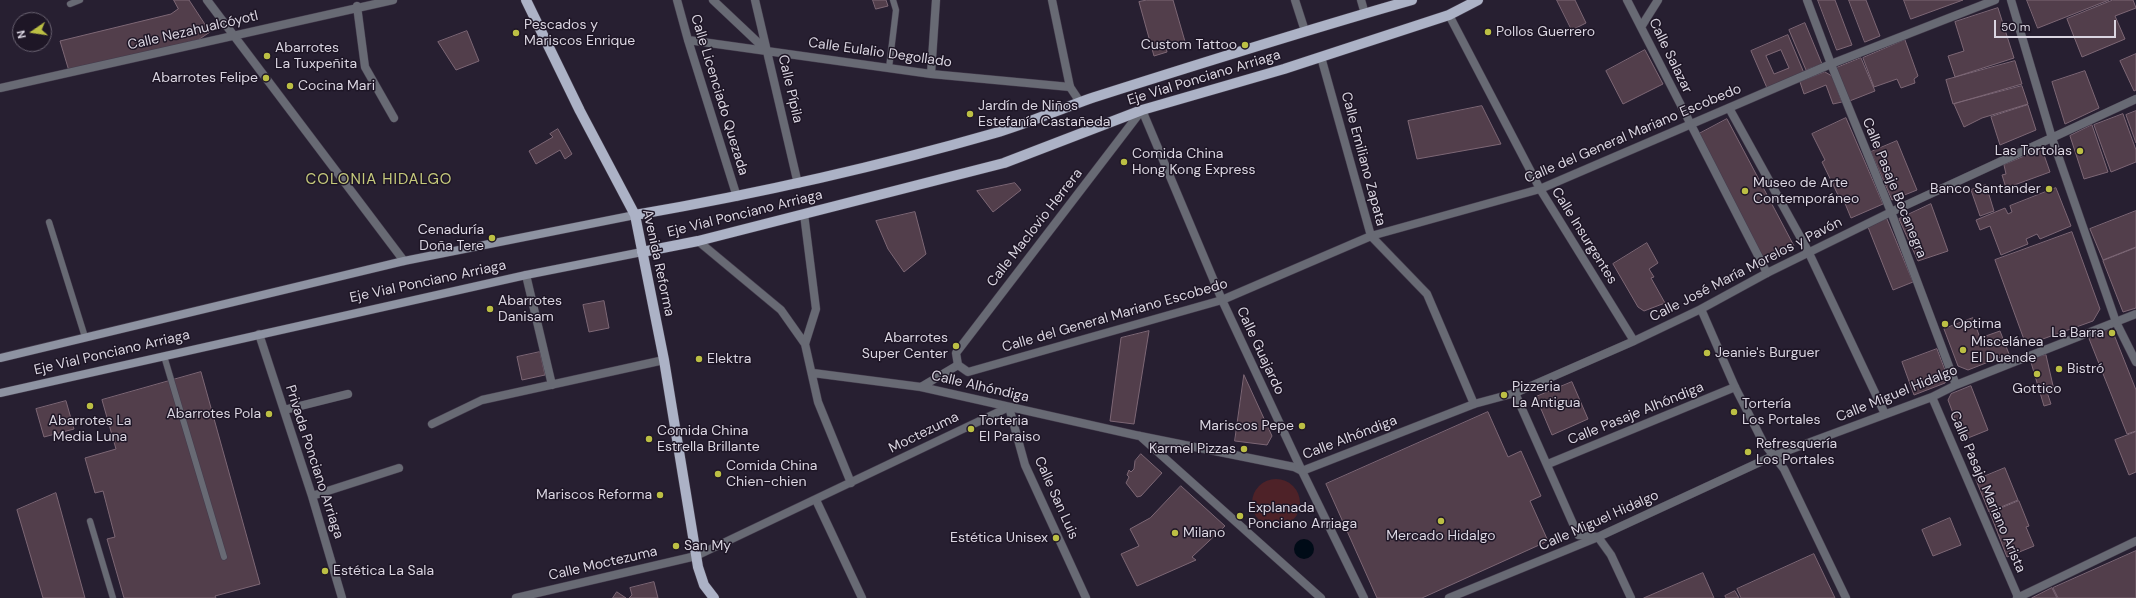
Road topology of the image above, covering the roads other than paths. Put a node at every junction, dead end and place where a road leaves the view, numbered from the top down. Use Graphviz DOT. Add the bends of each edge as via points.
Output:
graph roads {
  1 [pos="80,0"];
  2 [pos="207,0"];
  3 [pos="393,0"];
  4 [pos="526,0"];
  5 [pos="677,0"];
  6 [pos="713,0"];
  7 [pos="755,0"];
  8 [pos="894,0"];
  9 [pos="936,0"];
  10 [pos="1052,0"];
  11 [pos="1295,0"];
  12 [pos="1361,0"];
  13 [pos="1412,0"];
  14 [pos="1478,0"];
  15 [pos="1627,0"];
  16 [pos="1658,0"];
  17 [pos="1807,0"];
  18 [pos="1995,0"];
  19 [pos="2011,0"];
  20 [pos="70,4"];
  21 [pos="357,6"];
  22 [pos="1365,14"];
  23 [pos="1449,15"];
  24 [pos="1641,26"];
  25 [pos="1305,31"];
  26 [pos="233,35"];
  27 [pos="688,40"];
  28 [pos="768,51"];
  29 [pos="1321,57"];
  30 [pos="1831,64"];
  31 [pos="889,68"];
  32 [pos="931,74"];
  33 [pos="1070,87"];
  34 [pos="0,88"];
  35 [pos="2136,99"];
  36 [pos="1080,102"];
  37 [pos="1729,108"];
  38 [pos="1142,110"];
  39 [pos="394,118"];
  40 [pos="1690,125"];
  41 [pos="2052,138"];
  42 [pos="798,184"];
  43 [pos="1540,189"];
  44 [pos="737,197"];
  45 [pos="1891,212"];
  46 [pos="804,214"];
  47 [pos="635,215"];
  48 [pos="49,222"];
  49 [pos="1371,236"];
  50 [pos="698,241"];
  51 [pos="1808,251"];
  52 [pos="642,252"];
  53 [pos="404,261"];
  54 [pos="1767,273"];
  55 [pos="526,274"];
  56 [pos="1222,300"];
  57 [pos="1701,309"];
  58 [pos="2136,314"];
  59 [pos="2116,322"];
  60 [pos="259,334"];
  61 [pos="85,337"];
  62 [pos="1634,341"];
  63 [pos="805,344"];
  64 [pos="164,356"];
  65 [pos="0,358"];
  66 [pos="664,360"];
  67 [pos="2136,362"];
  68 [pos="958,365"];
  69 [pos="813,373"];
  70 [pos="552,385"];
  71 [pos="1956,385"];
  72 [pos="921,387"];
  73 [pos="1735,387"];
  74 [pos="0,393"];
  75 [pos="1515,393"];
  76 [pos="348,394"];
  77 [pos="1932,397"];
  78 [pos="1474,404"];
  79 [pos="1009,407"];
  80 [pos="284,410"];
  81 [pos="1885,414"];
  82 [pos="432,424"];
  83 [pos="1139,436"];
  84 [pos="1773,456"];
  85 [pos="1548,464"];
  86 [pos="399,468"];
  87 [pos="1302,471"];
  88 [pos="851,483"];
  89 [pos="312,496"];
  90 [pos="816,500"];
  91 [pos="90,521"];
  92 [pos="1598,537"];
  93 [pos="2136,541"];
  94 [pos="696,556"];
  95 [pos="224,557"];
  96 [pos="113,598"];
  97 [pos="342,598"];
  98 [pos="516,598"];
  99 [pos="713,598"];
  100 [pos="862,598"];
  101 [pos="1086,598"];
  102 [pos="1321,598"];
  103 [pos="1364,598"];
  104 [pos="1449,598"];
  105 [pos="1631,598"];
  106 [pos="1846,598"];
  107 [pos="2018,598"];
  1 -- 20 [label="lane"];
  2 -- 26 [label="street"];
  3 -- 21 [label="street, Calle Nezahualcóyotl"];
  4 -- 47 [label="main road, Avenida Reforma"];
  5 -- 27 [label="street, Calle Licenciado Quezada"];
  6 -- 28 [label="street, Calle Licenciado Quezada"];
  7 -- 28 [label="street, Calle Pípila"];
  8 -- 31 [label="lane" via="896,10"];
  9 -- 32 [label="street"];
  10 -- 33 [label="street"];
  11 -- 25 [label="street"];
  12 -- 22 [label="street"];
  13 -- 22 [label="main road, Eje Vial Ponciano Arriaga"];
  14 -- 23 [label="main road, Eje Vial Ponciano Arriaga"];
  15 -- 24 [label="street, Calle Salazar"];
  16 -- 24 [label="street"];
  17 -- 30 [label="street, Calle Pasaje Bocanegra"];
  18 -- 30 [label="street, Calle del General Mariano Escobedo"];
  19 -- 41 [label="street"];
  21 -- 26 [label="street, Calle Nezahualcóyotl"];
  21 -- 39 [label="street" via="365,67"];
  22 -- 25 [label="main road, Eje Vial Ponciano Arriaga"];
  23 -- 29 [label="main road, Eje Vial Ponciano Arriaga"];
  23 -- 43 [label="street, Calle Insurgentes"];
  24 -- 40 [label="street, Calle Salazar"];
  25 -- 36 [label="main road, Eje Vial Ponciano Arriaga"];
  26 -- 34 [label="street, Calle Nezahualcóyotl"];
  26 -- 53 [label="street"];
  27 -- 28 [label="street, Calle Eulalio Degollado"];
  27 -- 44 [label="street, Calle Licenciado Quezada"];
  28 -- 31 [label="street, Calle Eulalio Degollado"];
  28 -- 42 [label="street, Calle Pípila"];
  29 -- 38 [label="main road, Eje Vial Ponciano Arriaga"];
  29 -- 49 [label="street, Calle Emiliano Zapata"];
  30 -- 37 [label="street, Calle del General Mariano Escobedo"];
  30 -- 45 [label="street, Calle Pasaje Bocanegra"];
  31 -- 32 [label="street, Calle Eulalio Degollado"];
  32 -- 33 [label="street, Calle Eulalio Degollado"];
  33 -- 36 [label="street"];
  35 -- 41 [label="street, Calle José María Morelos y Pavón"];
  36 -- 42 [label="main road, Eje Vial Ponciano Arriaga" via="996,132"];
  37 -- 40 [label="street, Calle del General Mariano Escobedo"];
  37 -- 51 [label="street"];
  38 -- 46 [label="main road, Eje Vial Ponciano Arriaga" via="1004,163"];
  38 -- 56 [label="street, Calle Guajardo"];
  38 -- 68 [label="street, Calle Maclovio Herrera" via="956,353"];
  40 -- 43 [label="street, Calle del General Mariano Escobedo"];
  40 -- 54 [label="street, Calle Salazar"];
  41 -- 45 [label="street, Calle José María Morelos y Pavón"];
  41 -- 59 [label="street"];
  42 -- 44 [label="main road, Eje Vial Ponciano Arriaga"];
  43 -- 49 [label="street, Calle del General Mariano Escobedo"];
  43 -- 62 [label="street, Calle Insurgentes"];
  44 -- 47 [label="main road, Eje Vial Ponciano Arriaga"];
  45 -- 51 [label="street, Calle José María Morelos y Pavón"];
  45 -- 71 [label="street, Calle Pasaje Bocanegra"];
  46 -- 50 [label="main road, Eje Vial Ponciano Arriaga"];
  46 -- 63 [label="street" via="816,309"];
  47 -- 52 [label="main road, Avenida Reforma"];
  47 -- 53 [label="main road, Eje Vial Ponciano Arriaga"];
  48 -- 61 [label="lane"];
  49 -- 56 [label="street, Calle del General Mariano Escobedo"];
  49 -- 78 [label="street, Calle Emiliano Zapata" via="1427,294"];
  50 -- 52 [label="main road, Eje Vial Ponciano Arriaga"];
  50 -- 63 [label="street" via="781,310"];
  51 -- 54 [label="street, Calle José María Morelos y Pavón"];
  51 -- 81 [label="street"];
  52 -- 55 [label="main road, Eje Vial Ponciano Arriaga"];
  52 -- 66 [label="main road, Avenida Reforma"];
  53 -- 61 [label="main road, Eje Vial Ponciano Arriaga"];
  54 -- 57 [label="street, Calle José María Morelos y Pavón"];
  55 -- 60 [label="main road, Eje Vial Ponciano Arriaga"];
  55 -- 70 [label="street"];
  56 -- 68 [label="street, Calle del General Mariano Escobedo" via="968,372"];
  56 -- 87 [label="street, Calle Guajardo"];
  57 -- 62 [label="street, Calle José María Morelos y Pavón"];
  57 -- 73 [label="street"];
  58 -- 59 [label="street, Calle Miguel Hidalgo"];
  59 -- 67 [label="street"];
  59 -- 71 [label="street, Calle Miguel Hidalgo"];
  60 -- 64 [label="main road, Eje Vial Ponciano Arriaga"];
  60 -- 80 [label="street, Privada Ponciano Arriaga"];
  61 -- 65 [label="main road, Eje Vial Ponciano Arriaga"];
  62 -- 75 [label="street, Calle José María Morelos y Pavón"];
  63 -- 69 [label="street"];
  64 -- 74 [label="main road, Eje Vial Ponciano Arriaga"];
  64 -- 95 [label="lane"];
  66 -- 70 [label="street"];
  66 -- 94 [label="main road, Avenida Reforma"];
  68 -- 72 [label="street"];
  69 -- 72 [label="street, Calle Alhóndiga"];
  69 -- 88 [label="street" via="818,402"];
  70 -- 82 [label="street" via="482,400"];
  71 -- 77 [label="street, Calle Miguel Hidalgo"];
  72 -- 79 [label="street, Calle Alhóndiga"];
  73 -- 84 [label="street" via="1763,442"];
  73 -- 85 [label="street, Calle Pasaje Alhóndiga"];
  75 -- 78 [label="street, Calle José María Morelos y Pavón"];
  75 -- 85 [label="street"];
  76 -- 80 [label="street"];
  77 -- 81 [label="street, Calle Miguel Hidalgo"];
  77 -- 107 [label="street, Calle Pasaje Mariano Arista"];
  78 -- 87 [label="street, Calle Alhóndiga"];
  79 -- 83 [label="street, Calle Alhóndiga"];
  79 -- 88 [label="street, Moctezuma"];
  79 -- 101 [label="street, Calle San Luis" via="1025,465"];
  80 -- 89 [label="street, Privada Ponciano Arriaga"];
  81 -- 84 [label="street, Calle Miguel Hidalgo"];
  83 -- 87 [label="street, Calle Alhóndiga" via="1294,467"];
  83 -- 102 [label="street, Calle Alhóndiga"];
  84 -- 92 [label="street, Calle Miguel Hidalgo"];
  84 -- 106 [label="street" via="1784,469"];
  85 -- 92 [label="street" via="1578,535"];
  86 -- 89 [label="street"];
  87 -- 103 [label="street, Calle Guajardo"];
  88 -- 90 [label="street"];
  89 -- 97 [label="street, Privada Ponciano Arriaga"];
  90 -- 94 [label="street"];
  90 -- 100 [label="street"];
  91 -- 96 [label="lane"];
  92 -- 104 [label="street, Calle Miguel Hidalgo"];
  92 -- 105 [label="street" via="1611,555"];
  93 -- 107 [label="street"];
  94 -- 98 [label="street, Calle Moctezuma"];
  94 -- 99 [label="main road, Avenida Reforma" via="704,585"];
}
